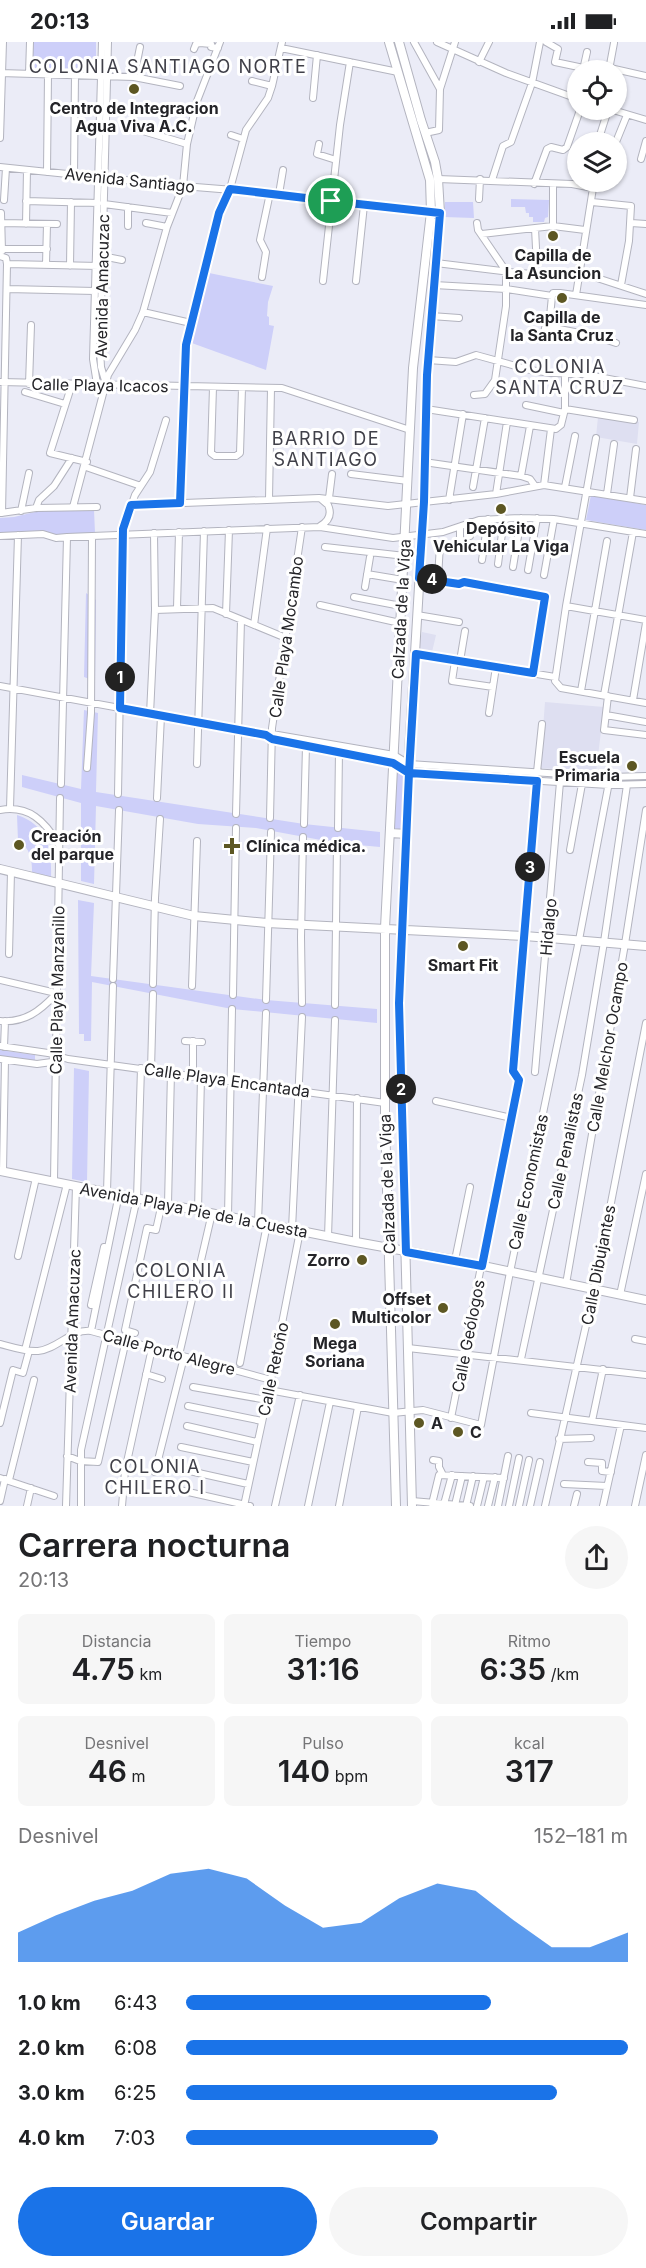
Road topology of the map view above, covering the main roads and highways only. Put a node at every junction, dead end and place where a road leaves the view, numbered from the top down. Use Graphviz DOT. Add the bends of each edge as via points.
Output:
graph roads {
  1 [pos="391,42"];
  2 [pos="399,42"];
  3 [pos="417,121"];
  4 [pos="435,212"];
  5 [pos="413,374"];
  6 [pos="427,375"];
  7 [pos="390,833"];
  8 [pos="407,834"];
  9 [pos="0,869"];
  10 [pos="385,928"];
  11 [pos="401,929"];
  12 [pos="646,946"];
  13 [pos="384,1084"];
  14 [pos="401,1084"];
  15 [pos="2,1171"];
  16 [pos="389,1249"];
  17 [pos="406,1252"];
  18 [pos="646,1300"];
  19 [pos="412,1504"];
  20 [pos="396,1506"];
  1 -- 3 [label="main road, Calzada de la Viga"];
  2 -- 3 [label="main road, Calzada de la Viga"];
  3 -- 4 [label="main road, Calzada de la Viga"];
  3 -- 4 [label="main road, Calzada de la Viga" via="435,162"];
  4 -- 5 [label="main road, Calzada de la Viga" via="419,302"];
  4 -- 6 [label="main road, Calzada de la Viga" via="436,262"];
  5 -- 6 [label="main road"];
  5 -- 7 [label="main road, Calzada de la Viga"];
  6 -- 8 [label="main road, Calzada de la Viga"];
  7 -- 8 [label="main road"];
  7 -- 10 [label="main road, Calzada de la Viga"];
  8 -- 11 [label="main road, Calzada de la Viga"];
  9 -- 10 [label="main road" via="194,916"];
  10 -- 11 [label="main road"];
  10 -- 13 [label="main road, Calzada de la Viga"];
  11 -- 12 [label="main road"];
  11 -- 14 [label="main road, Calzada de la Viga"];
  13 -- 14 [label="main road"];
  13 -- 16 [label="main road, Calzada de la Viga"];
  14 -- 17 [label="main road, Calzada de la Viga"];
  15 -- 16 [label="main road, Avenida Playa Pie de la Cuesta"];
  16 -- 17 [label="main road, Avenida Playa Pie de la Cuesta"];
  16 -- 20 [label="main road, Calzada de la Viga"];
  17 -- 18 [label="main road, Avenida Playa Pie de la Cuesta"];
  17 -- 19 [label="main road, Calzada de la Viga"];
}
